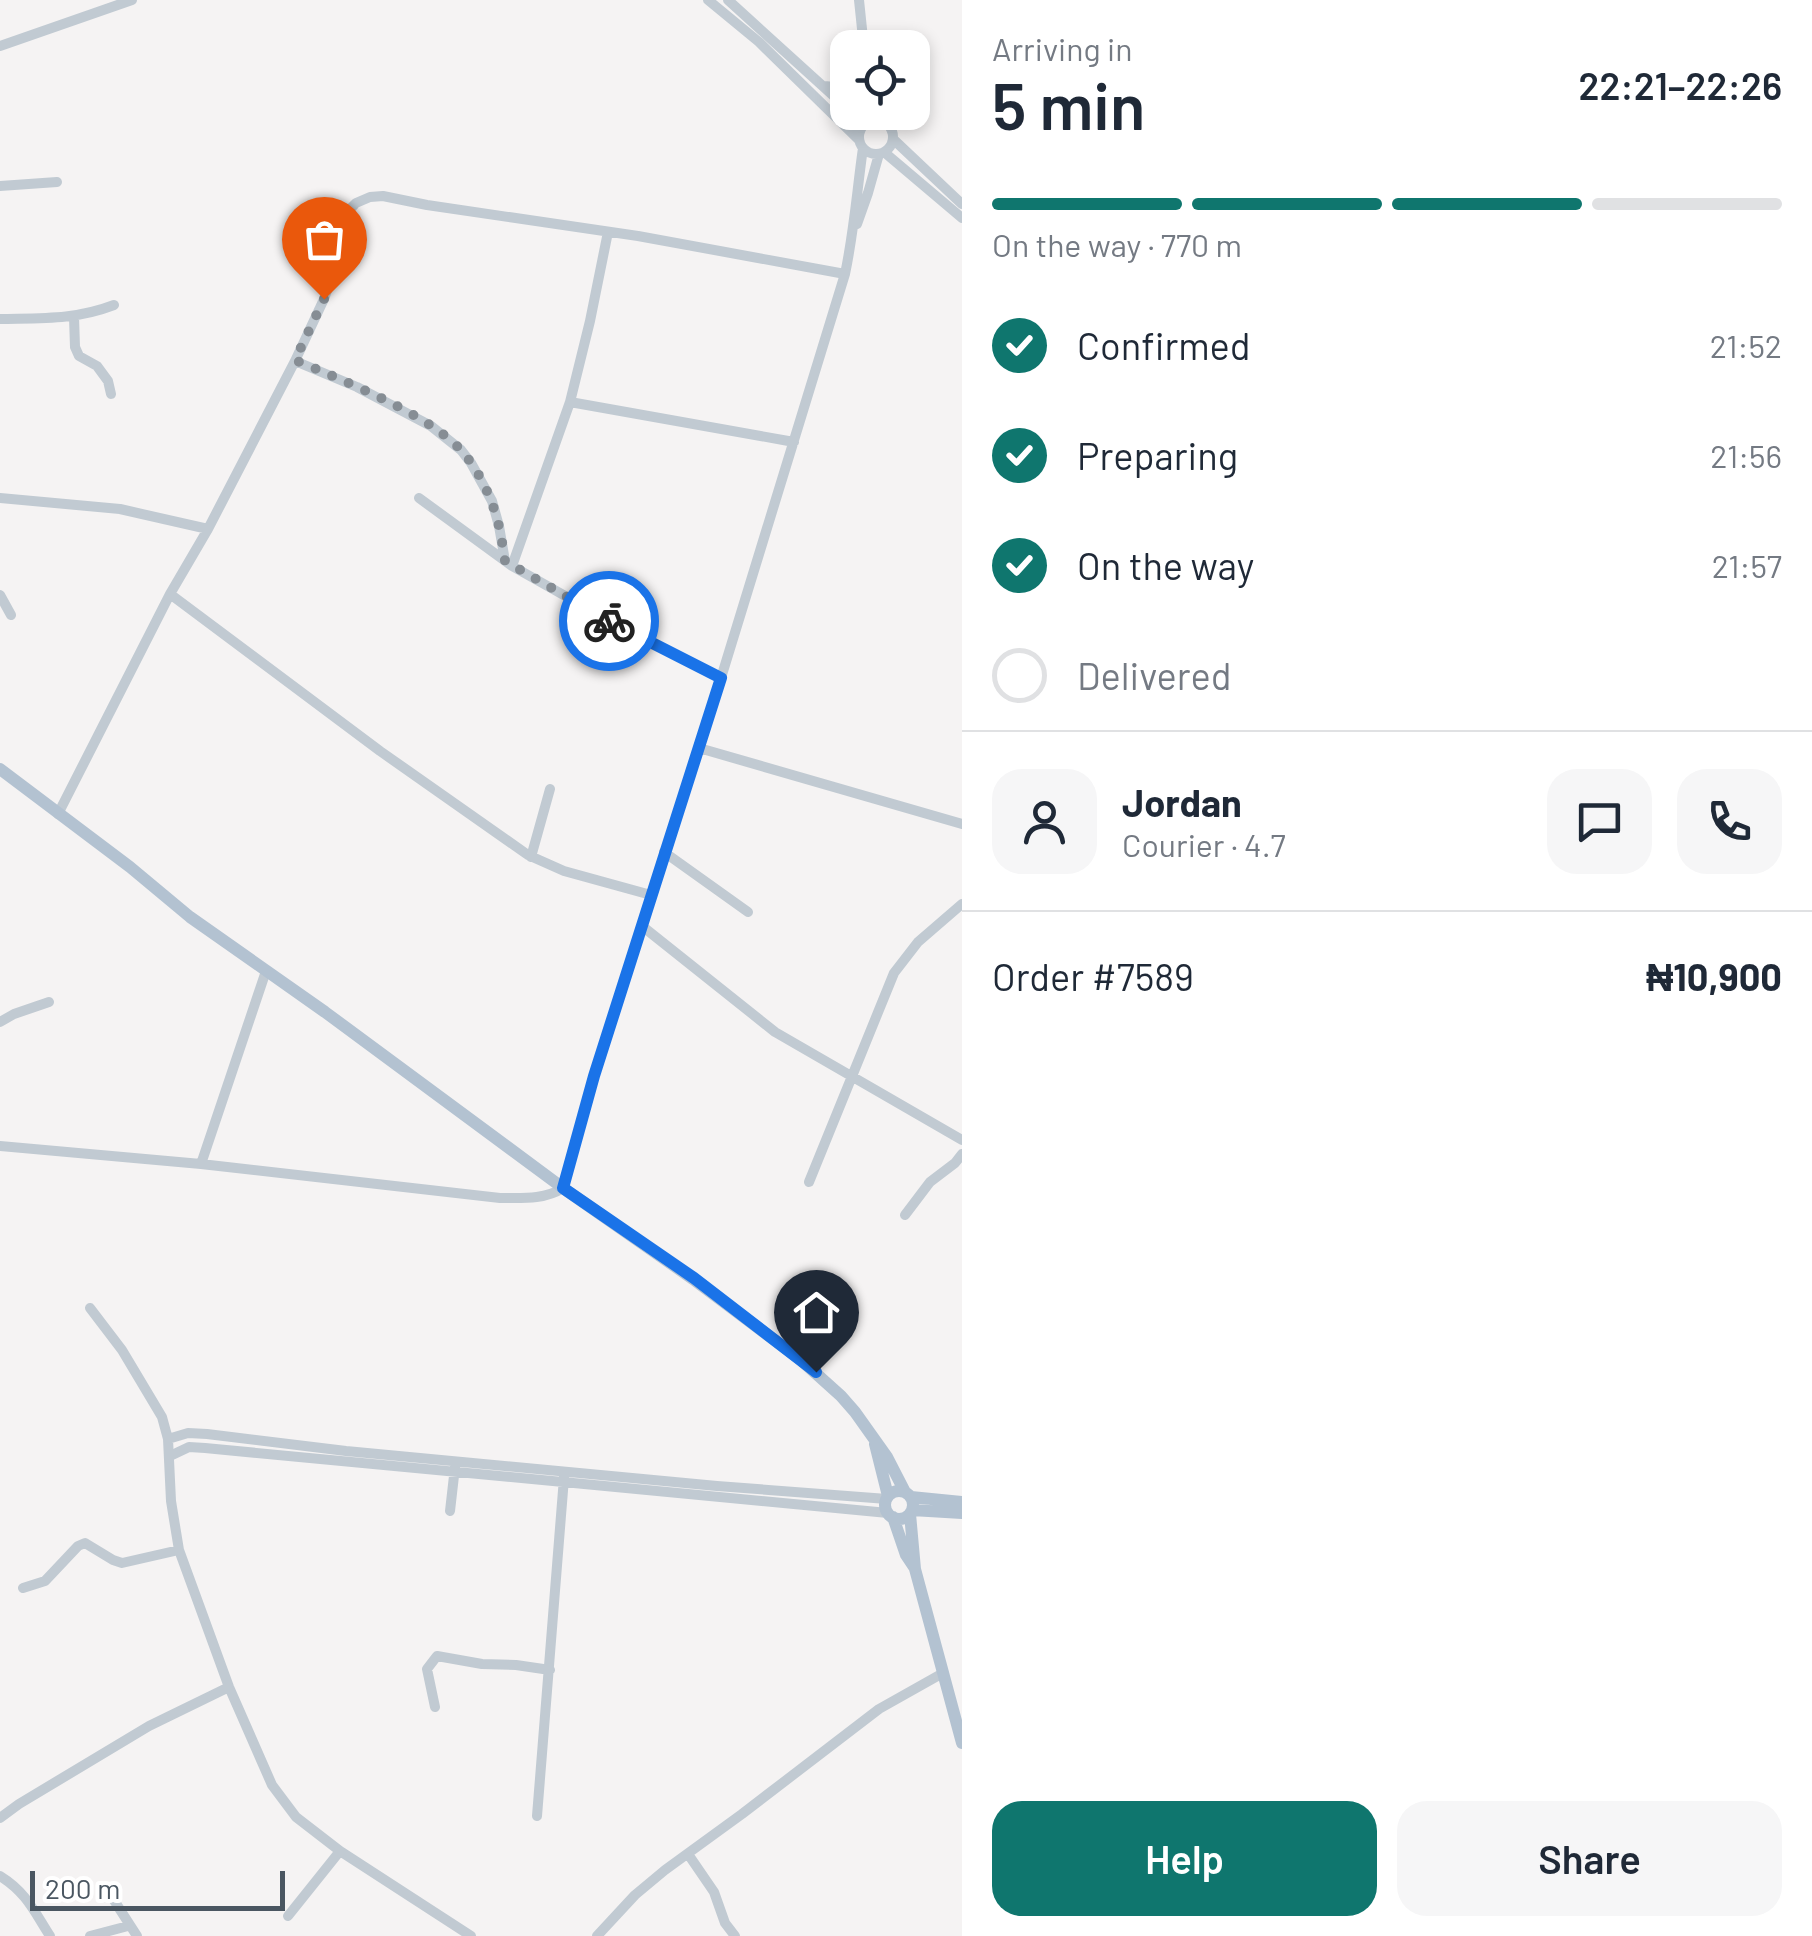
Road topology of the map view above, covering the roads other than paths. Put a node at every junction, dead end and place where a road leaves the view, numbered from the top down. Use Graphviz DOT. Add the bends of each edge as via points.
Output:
graph roads {
  1 [pos="132,0"];
  2 [pos="708,0"];
  3 [pos="728,0"];
  4 [pos="859,0"];
  5 [pos="862,30"];
  6 [pos="0,46"];
  7 [pos="823,86"];
  8 [pos="830,87"];
  9 [pos="830,93"];
  10 [pos="861,130"];
  11 [pos="891,130"];
  12 [pos="893,139"];
  13 [pos="861,144"];
  14 [pos="882,153"];
  15 [pos="57,182"];
  16 [pos="0,186"];
  17 [pos="962,204"];
  18 [pos="962,218"];
  19 [pos="854,230"];
  20 [pos="608,232"];
  21 [pos="845,274"];
  22 [pos="114,305"];
  23 [pos="74,316"];
  24 [pos="0,319"];
  25 [pos="295,360"];
  26 [pos="111,394"];
  27 [pos="570,402"];
  28 [pos="794,442"];
  29 [pos="0,498"];
  30 [pos="419,498"];
  31 [pos="208,529"];
  32 [pos="509,564"];
  33 [pos="170,594"];
  34 [pos="0,595"];
  35 [pos="10,615"];
  36 [pos="721,678"];
  37 [pos="699,748"];
  38 [pos="0,769"];
  39 [pos="550,789"];
  40 [pos="58,814"];
  41 [pos="962,824"];
  42 [pos="664,852"];
  43 [pos="531,857"];
  44 [pos="651,895"];
  45 [pos="962,904"];
  46 [pos="748,912"];
  47 [pos="642,926"];
  48 [pos="266,971"];
  49 [pos="48,1002"];
  50 [pos="0,1022"];
  51 [pos="852,1078"];
  52 [pos="962,1140"];
  53 [pos="0,1146"];
  54 [pos="962,1154"];
  55 [pos="201,1164"];
  56 [pos="809,1182"];
  57 [pos="563,1188"];
  58 [pos="905,1215"];
  59 [pos="90,1308"];
  60 [pos="874,1437"];
  61 [pos="168,1439"];
  62 [pos="321,1453"];
  63 [pos="170,1456"];
  64 [pos="456,1460"];
  65 [pos="494,1470"];
  66 [pos="455,1473"];
  67 [pos="564,1477"];
  68 [pos="962,1502"];
  69 [pos="910,1504"];
  70 [pos="889,1506"];
  71 [pos="450,1510"];
  72 [pos="962,1513"];
  73 [pos="179,1550"];
  74 [pos="915,1570"];
  75 [pos="23,1588"];
  76 [pos="550,1670"];
  77 [pos="943,1673"];
  78 [pos="229,1688"];
  79 [pos="435,1707"];
  80 [pos="962,1743"];
  81 [pos="537,1816"];
  82 [pos="0,1818"];
  83 [pos="340,1851"];
  84 [pos="688,1854"];
  85 [pos="0,1876"];
  86 [pos="108,1890"];
  87 [pos="288,1916"];
  88 [pos="128,1926"];
  89 [pos="50,1936"];
  90 [pos="90,1936"];
  91 [pos="136,1936"];
  92 [pos="471,1936"];
  93 [pos="597,1936"];
  94 [pos="735,1936"];
  1 -- 6 [label="street"];
  2 -- 13 [label="street"];
  3 -- 7 [label="street"];
  4 -- 5 [label="street"];
  7 -- 8 [label="street"];
  7 -- 9 [label="street"];
  10 -- 13 [label="street"];
  11 -- 12 [label="street"];
  12 -- 14 [label="street"];
  12 -- 17 [label="street"];
  13 -- 14 [label="street"];
  13 -- 19 [label="street"];
  14 -- 18 [label="street"];
  14 -- 19 [label="street"];
  15 -- 16 [label="street"];
  19 -- 21 [label="street"];
  20 -- 21 [label="street"];
  20 -- 25 [label="street" via="383,196 362,199 351,208 324,299"];
  20 -- 27 [label="street"];
  21 -- 28 [label="street"];
  22 -- 23 [label="street"];
  23 -- 24 [label="street"];
  23 -- 26 [label="street" via="79,356 97,366"];
  25 -- 31 [label="street"];
  25 -- 32 [label="street" via="431,426 461,450 492,502"];
  27 -- 28 [label="street"];
  27 -- 32 [label="street"];
  28 -- 36 [label="street"];
  29 -- 31 [label="street" via="120,508"];
  30 -- 32 [label="street"];
  31 -- 33 [label="street"];
  32 -- 36 [label="street"];
  33 -- 40 [label="street"];
  33 -- 43 [label="street"];
  34 -- 35 [label="street"];
  36 -- 37 [label="street"];
  37 -- 41 [label="street"];
  37 -- 42 [label="street"];
  38 -- 40 [label="main road"];
  39 -- 43 [label="street"];
  40 -- 48 [label="main road"];
  42 -- 44 [label="street"];
  42 -- 46 [label="street"];
  43 -- 44 [label="street"];
  44 -- 47 [label="street"];
  45 -- 51 [label="street" via="894,973"];
  47 -- 51 [label="street" via="775,1032"];
  47 -- 57 [label="street"];
  48 -- 55 [label="street"];
  48 -- 57 [label="main road"];
  49 -- 50 [label="street"];
  51 -- 52 [label="street"];
  51 -- 56 [label="street"];
  53 -- 55 [label="street"];
  54 -- 58 [label="street"];
  55 -- 57 [label="street" via="500,1198"];
  57 -- 60 [label="main road" via="801,1360"];
  59 -- 61 [label="street" via="122,1350"];
  60 -- 69 [label="main road"];
  60 -- 70 [label="main road"];
  61 -- 62 [label="street" via="188,1432"];
  61 -- 63 [label="street"];
  62 -- 63 [label="street" via="189,1446"];
  62 -- 64 [label="street"];
  62 -- 66 [label="street"];
  63 -- 73 [label="street"];
  64 -- 65 [label="street"];
  64 -- 66 [label="street"];
  65 -- 66 [label="street"];
  65 -- 67 [label="street"];
  66 -- 71 [label="street"];
  67 -- 70 [label="street"];
  67 -- 76 [label="street"];
  68 -- 69 [label="main road"];
  69 -- 70 [label="main road" via="900,1519"];
  69 -- 70 [label="main road" via="896,1491"];
  69 -- 72 [label="main road"];
  69 -- 74 [label="main road"];
  70 -- 74 [label="main road"];
  73 -- 75 [label="street" via="122,1563 86,1543 46,1581"];
  73 -- 78 [label="street"];
  74 -- 77 [label="main road"];
  76 -- 79 [label="street" via="437,1656 427,1669"];
  76 -- 81 [label="street"];
  77 -- 80 [label="main road"];
  77 -- 84 [label="street" via="878,1709"];
  78 -- 82 [label="street" via="149,1726"];
  78 -- 83 [label="street" via="279,1796"];
  83 -- 87 [label="street"];
  83 -- 92 [label="street"];
  84 -- 93 [label="street" via="635,1895"];
  84 -- 94 [label="street"];
  85 -- 89 [label="street" via="24,1894"];
  86 -- 88 [label="street"];
  88 -- 90 [label="street"];
  88 -- 91 [label="street"];
}
